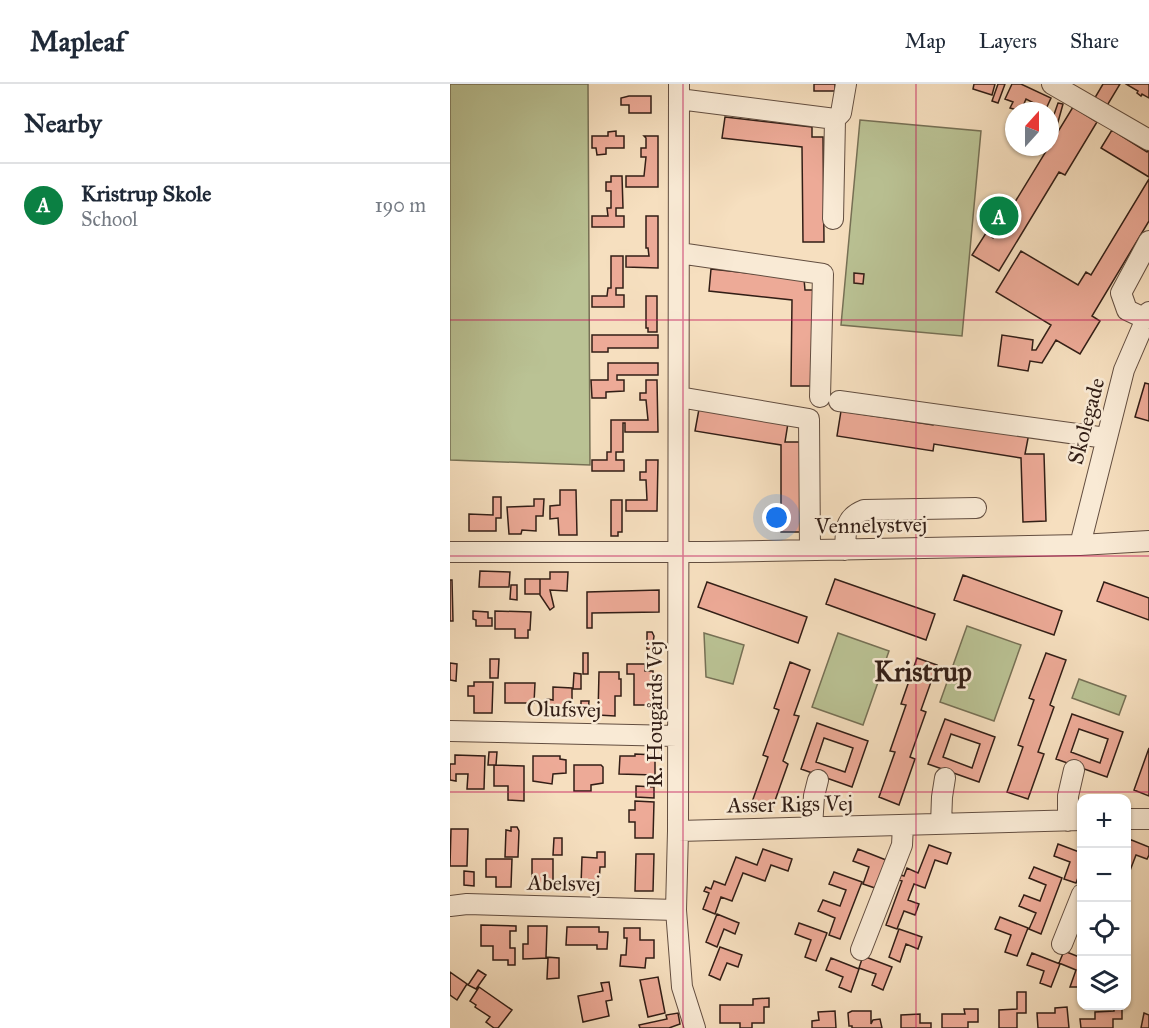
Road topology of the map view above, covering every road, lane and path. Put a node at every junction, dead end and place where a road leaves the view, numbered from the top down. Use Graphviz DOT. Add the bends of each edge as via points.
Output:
graph roads {
  1 [pos="846,84"];
  2 [pos="1052,84"];
  3 [pos="680,91"];
  4 [pos="835,119"];
  5 [pos="1149,140"];
  6 [pos="833,219"];
  7 [pos="1149,241"];
  8 [pos="679,253"];
  9 [pos="1147,315"];
  10 [pos="679,397"];
  11 [pos="820,397"];
  12 [pos="839,401"];
  13 [pos="1106,438"];
  14 [pos="976,508"];
  15 [pos="1149,541"];
  16 [pos="1080,545"];
  17 [pos="810,550"];
  18 [pos="845,550"];
  19 [pos="450,552"];
  20 [pos="678,553"];
  21 [pos="450,731"];
  22 [pos="677,736"];
  23 [pos="1074,770"];
  24 [pos="945,778"];
  25 [pos="818,780"];
  26 [pos="1131,819"];
  27 [pos="1149,819"];
  28 [pos="1075,820"];
  29 [pos="941,824"];
  30 [pos="903,825"];
  31 [pos="812,827"];
  32 [pos="678,831"];
  33 [pos="1079,902"];
  34 [pos="450,906"];
  35 [pos="676,910"];
  36 [pos="1062,944"];
  37 [pos="861,950"];
  38 [pos="695,1028"];
  1 -- 4 [label="street" via="841,113"];
  2 -- 5 [label="street"];
  3 -- 4 [label="street, R. Hougårds Vej"];
  3 -- 8 [label="street, R. Hougårds Vej"];
  4 -- 6 [label="street"];
  7 -- 9 [label="street" via="1121,293 1126,310"];
  8 -- 10 [label="street, R. Hougårds Vej"];
  8 -- 11 [label="street" via="823,274"];
  9 -- 13 [label="street, Skolegade" via="1124,370"];
  10 -- 17 [label="street" via="809,418"];
  10 -- 20 [label="street, R. Hougårds Vej"];
  12 -- 13 [label="street"];
  13 -- 16 [label="street, Skolegade"];
  14 -- 18 [label="street" via="864,510 854,514 849,522"];
  15 -- 16 [label="street, Vennelystvej"];
  16 -- 18 [label="street, Vennelystvej"];
  17 -- 18 [label="street, Vennelystvej"];
  17 -- 20 [label="street, Vennelystvej"];
  19 -- 20 [label="street, Vennelystvej"];
  20 -- 22 [label="street, R. Hougårds Vej"];
  21 -- 22 [label="street, Olufsvej"];
  22 -- 32 [label="street, R. Hougårds Vej"];
  23 -- 28 [label="street" via="1068,796"];
  24 -- 29 [label="street"];
  25 -- 31 [label="street"];
  26 -- 27 [label="street"];
  28 -- 29 [label="street, Asser Rigs Vej"];
  29 -- 30 [label="street, Asser Rigs Vej"];
  30 -- 31 [label="street, Asser Rigs Vej"];
  30 -- 37 [label="street" via="902,845"];
  31 -- 32 [label="street, Asser Rigs Vej"];
  32 -- 35 [label="street, R. Hougårds Vej"];
  33 -- 36 [label="street"];
  34 -- 35 [label="street, Abelsvej"];
  35 -- 38 [label="street, R. Hougårds Vej" via="682,987"];
}
